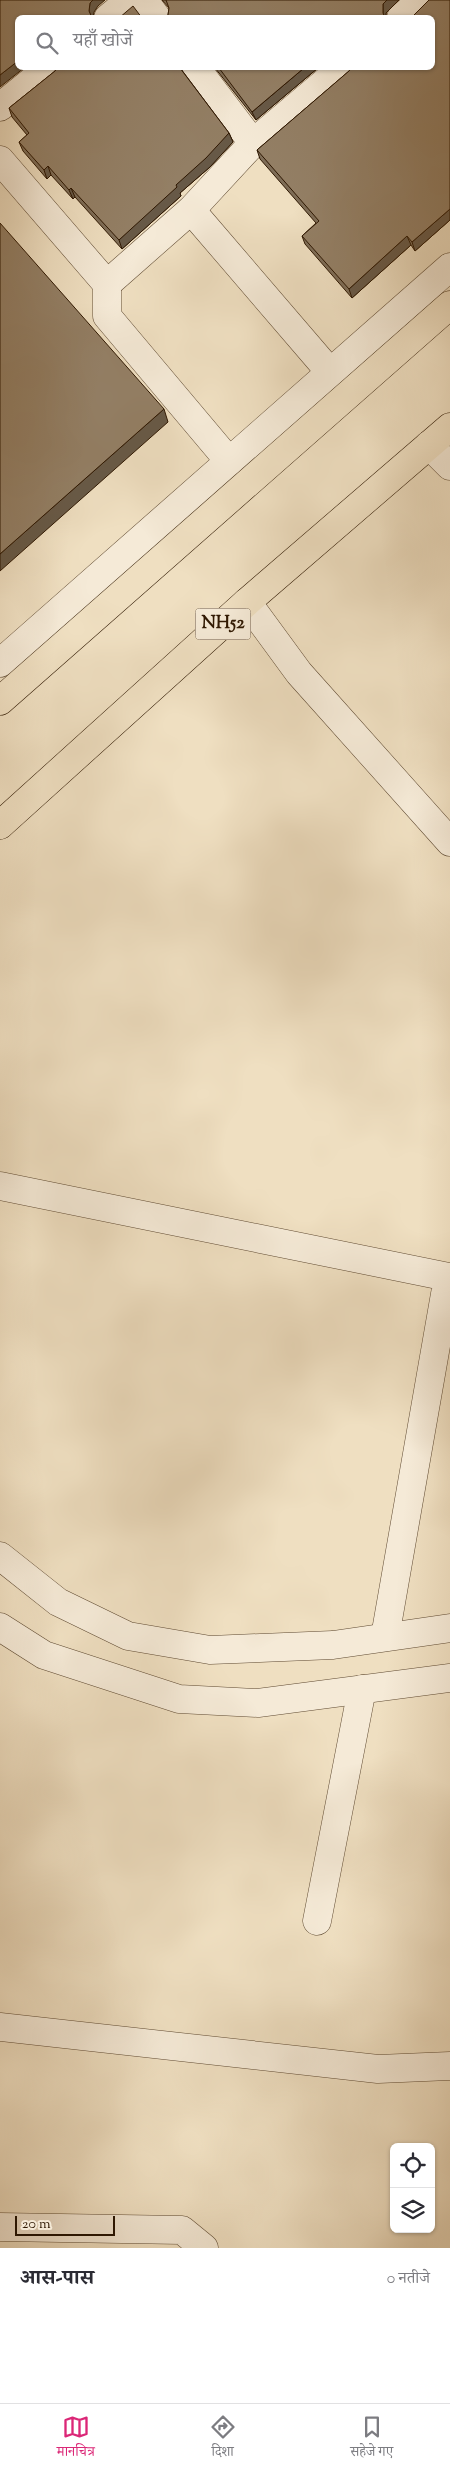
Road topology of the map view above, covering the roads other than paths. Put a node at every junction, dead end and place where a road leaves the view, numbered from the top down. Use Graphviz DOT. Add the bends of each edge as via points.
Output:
graph roads {
  1 [pos="130,0"];
  2 [pos="144,0"];
  3 [pos="421,0"];
  4 [pos="112,15"];
  5 [pos="155,15"];
  6 [pos="404,15"];
  7 [pos="46,70"];
  8 [pos="198,70"];
  9 [pos="340,70"];
  10 [pos="0,107"];
  11 [pos="254,143"];
  12 [pos="0,160"];
  13 [pos="191,210"];
  14 [pos="450,266"];
  15 [pos="107,284"];
  16 [pos="450,305"];
  17 [pos="330,372"];
  18 [pos="450,427"];
  19 [pos="429,445"];
  20 [pos="229,461"];
  21 [pos="450,466"];
  22 [pos="247,602"];
  23 [pos="0,663"];
  24 [pos="0,701"];
  25 [pos="0,825"];
  26 [pos="450,842"];
  27 [pos="0,1186"];
  28 [pos="449,1274"];
  29 [pos="0,1556"];
  30 [pos="0,1627"];
  31 [pos="450,1628"];
  32 [pos="385,1637"];
  33 [pos="450,1678"];
  34 [pos="362,1689"];
  35 [pos="317,1921"];
  36 [pos="0,2027"];
  37 [pos="450,2066"];
  38 [pos="0,2227"];
  39 [pos="204,2248"];
  1 -- 4 [label="street"];
  2 -- 5 [label="street"];
  3 -- 6 [label="street"];
  7 -- 10 [label="street"];
  8 -- 11 [label="street"];
  9 -- 11 [label="street"];
  11 -- 13 [label="street"];
  12 -- 15 [label="street"];
  13 -- 15 [label="street"];
  13 -- 17 [label="street"];
  14 -- 17 [label="street"];
  15 -- 20 [label="street" via="107,316"];
  16 -- 24 [label="highway"];
  17 -- 20 [label="street"];
  18 -- 19 [label="highway, NH52"];
  19 -- 21 [label="street"];
  19 -- 22 [label="highway, NH52"];
  20 -- 23 [label="street"];
  22 -- 25 [label="highway, NH52"];
  22 -- 26 [label="street" via="299,673"];
  27 -- 28 [label="street"];
  28 -- 32 [label="street"];
  29 -- 32 [label="street" via="58,1602 128,1636 210,1650 333,1645"];
  30 -- 34 [label="street" via="44,1655 179,1699 258,1703"];
  31 -- 32 [label="street"];
  33 -- 34 [label="street"];
  34 -- 35 [label="street"];
  36 -- 37 [label="street" via="378,2069"];
  38 -- 39 [label="street" via="182,2230"];
}
